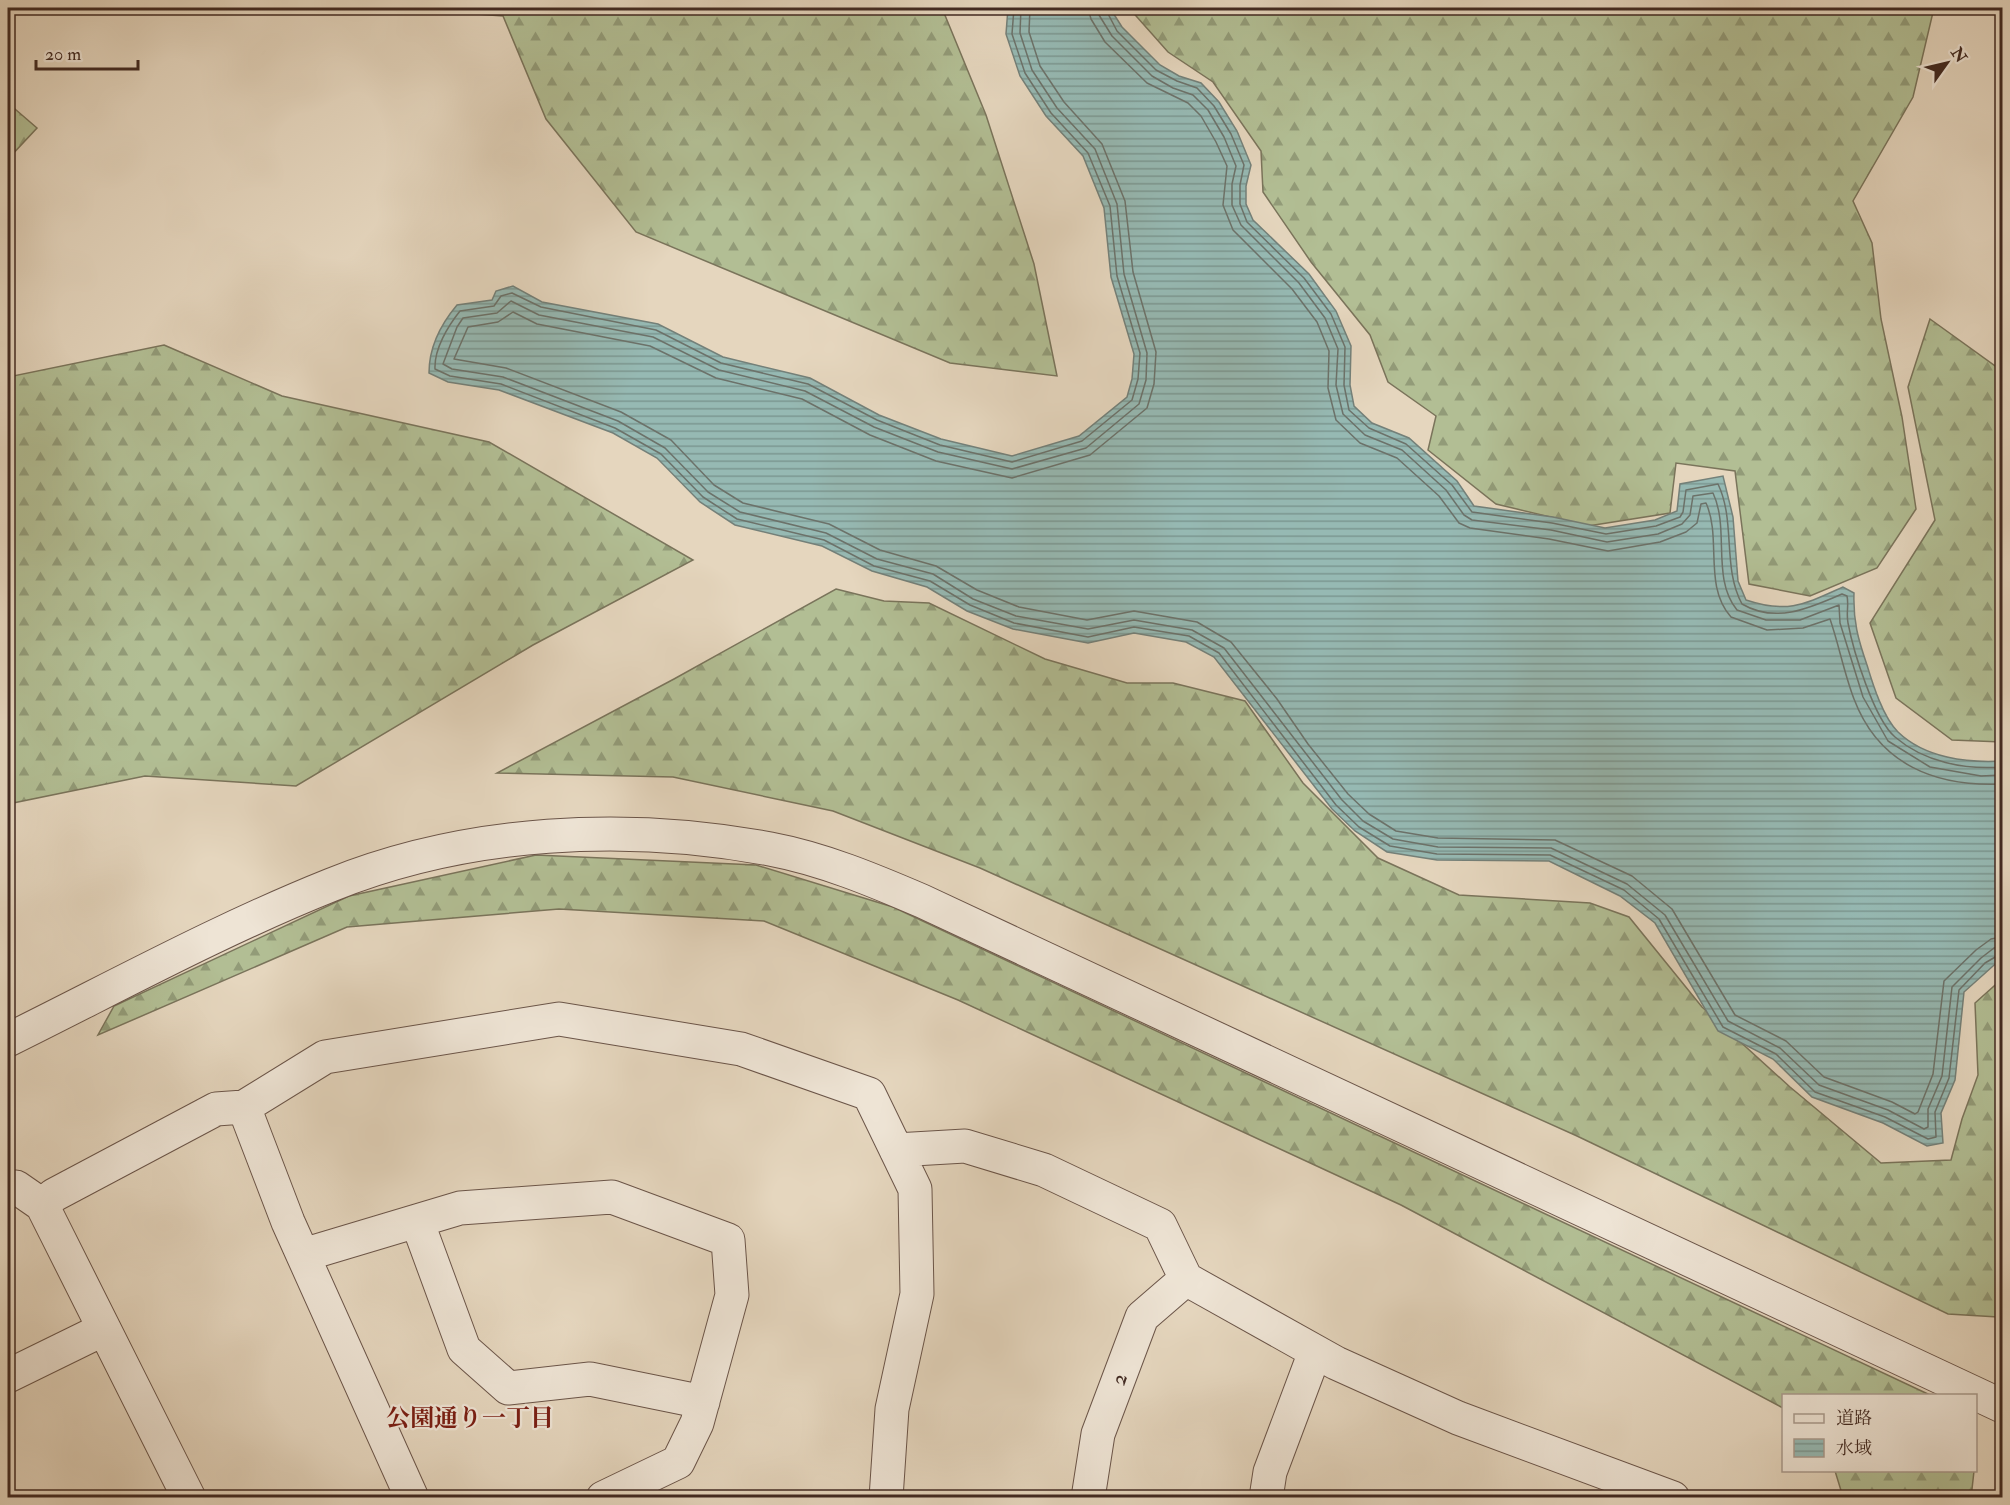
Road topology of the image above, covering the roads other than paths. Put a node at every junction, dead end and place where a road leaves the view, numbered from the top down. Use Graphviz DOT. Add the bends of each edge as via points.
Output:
graph roads {
  1 [pos="8,1040"];
  2 [pos="244,1107"];
  3 [pos="896,1150"];
  4 [pos="8,1188"];
  5 [pos="42,1205"];
  6 [pos="417,1221"];
  7 [pos="303,1255"];
  8 [pos="1185,1280"];
  9 [pos="104,1329"];
  10 [pos="1315,1352"];
  11 [pos="8,1376"];
  12 [pos="1976,1394"];
  13 [pos="1977,1394"];
  14 [pos="703,1402"];
  15 [pos="2002,1406"];
  16 [pos="178,1494"];
  17 [pos="412,1497"];
  18 [pos="603,1497"];
  19 [pos="886,1497"];
  20 [pos="1088,1497"];
  21 [pos="1266,1497"];
  22 [pos="1673,1497"];
  1 -- 12 [label="street" via="242,924 333,884 404,861 555,835 605,833 678,836 772,849 822,862 922,901"];
  2 -- 3 [label="street" via="325,1057 559,1019 741,1049 869,1094"];
  2 -- 5 [label="street" via="216,1109"];
  2 -- 7 [label="street"];
  3 -- 8 [label="street" via="965,1146 1044,1170 1160,1225"];
  3 -- 19 [label="street" via="915,1189 917,1294 892,1409"];
  4 -- 5 [label="street" via="16,1187"];
  5 -- 9 [label="street"];
  6 -- 7 [label="street"];
  6 -- 14 [label="street" via="464,1348 508,1388 590,1379"];
  6 -- 14 [label="street" via="460,1208 612,1197 728,1240 732,1295"];
  7 -- 17 [label="street"];
  8 -- 10 [label="street"];
  8 -- 20 [label="street, 2" via="1142,1317 1098,1434"];
  9 -- 11 [label="street"];
  9 -- 16 [label="street"];
  10 -- 21 [label="street" via="1270,1472"];
  10 -- 22 [label="street" via="1458,1418"];
  13 -- 15 [label="street"];
  14 -- 18 [label="street" via="678,1462"];
}
